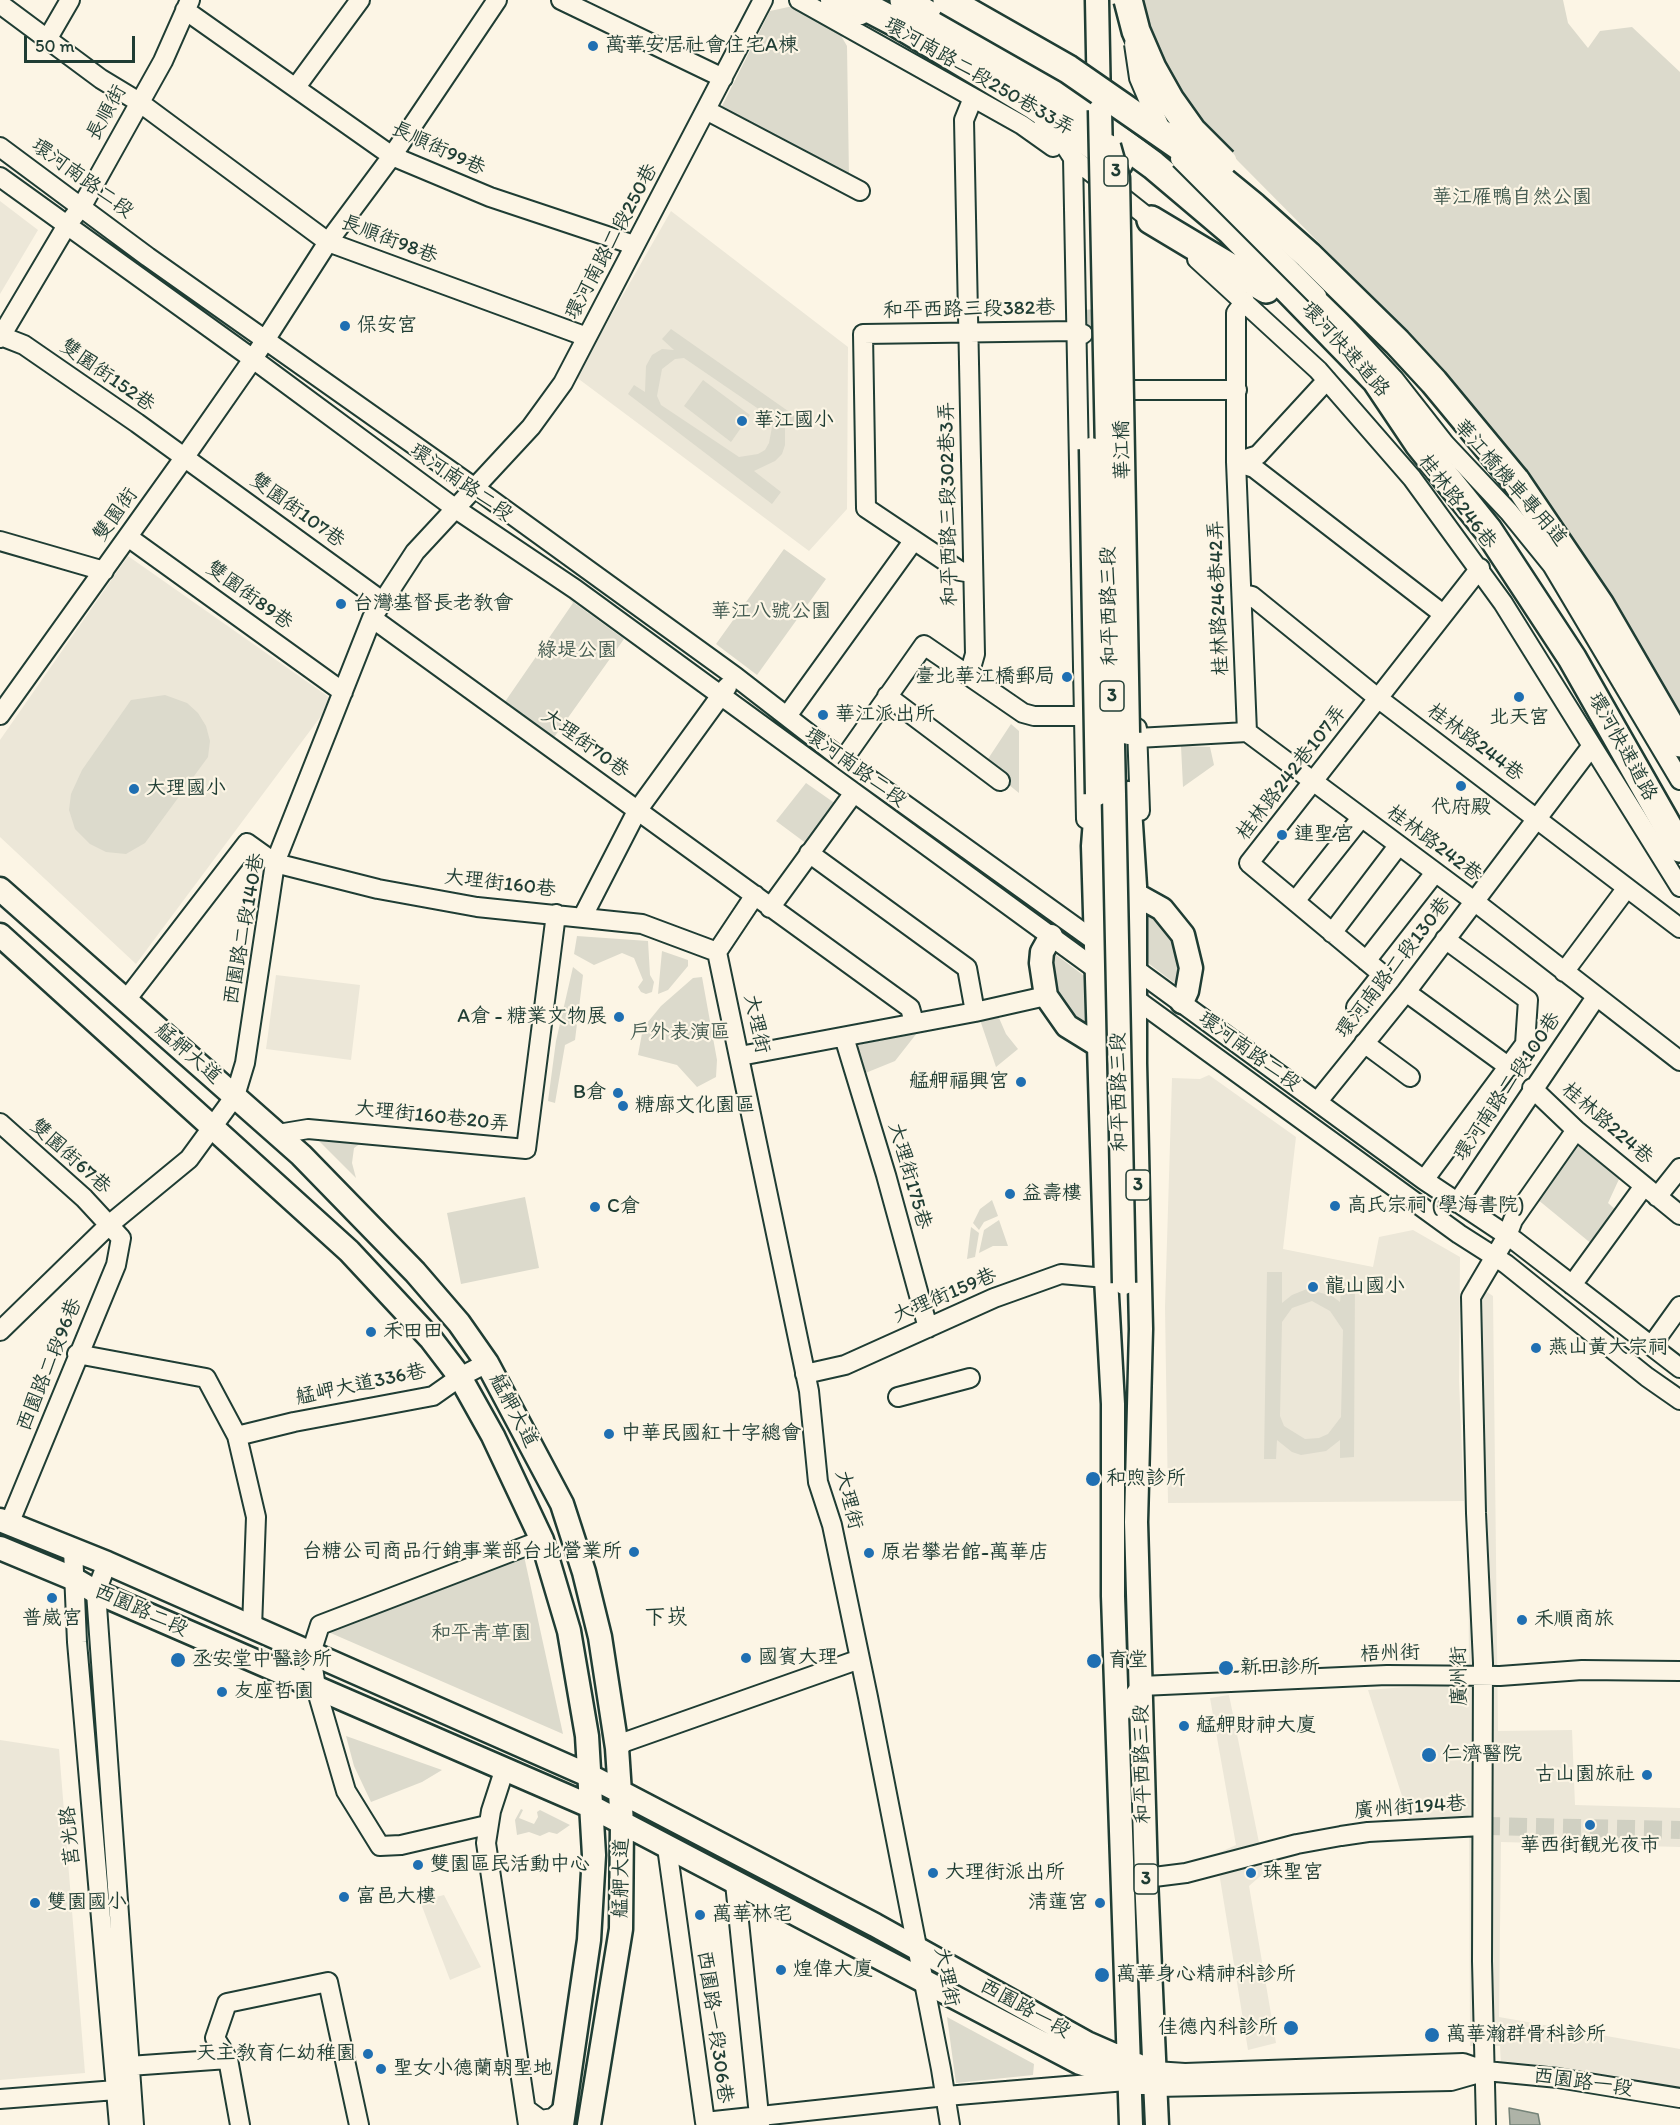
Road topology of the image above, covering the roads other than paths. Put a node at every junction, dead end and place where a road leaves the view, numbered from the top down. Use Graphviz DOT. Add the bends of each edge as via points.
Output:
graph roads {
  1 [pos="70,0"];
  2 [pos="360,0"];
  3 [pos="497,0"];
  4 [pos="561,0"];
  5 [pos="763,0"];
  6 [pos="799,0"];
  7 [pos="830,0"];
  8 [pos="853,0"];
  9 [pos="904,0"];
  10 [pos="947,0"];
  11 [pos="1097,0"];
  12 [pos="1130,0"];
  13 [pos="0,4"];
  14 [pos="188,5"];
  15 [pos="48,38"];
  16 [pos="723,78"];
  17 [pos="296,87"];
  18 [pos="974,98"];
  19 [pos="139,102"];
  20 [pos="706,110"];
  21 [pos="1100,110"];
  22 [pos="1033,111"];
  23 [pos="0,147"];
  24 [pos="392,156"];
  25 [pos="1073,158"];
  26 [pos="0,177"];
  27 [pos="860,191"];
  28 [pos="1129,202"];
  29 [pos="82,206"];
  30 [pos="1151,220"];
  31 [pos="67,225"];
  32 [pos="328,242"];
  33 [pos="634,245"];
  34 [pos="1308,255"];
  35 [pos="1255,295"];
  36 [pos="1080,328"];
  37 [pos="968,332"];
  38 [pos="0,337"];
  39 [pos="587,337"];
  40 [pos="265,338"];
  41 [pos="253,359"];
  42 [pos="1327,380"];
  43 [pos="1132,390"];
  44 [pos="1237,390"];
  45 [pos="1419,444"];
  46 [pos="184,458"];
  47 [pos="1236,462"];
  48 [pos="475,488"];
  49 [pos="456,509"];
  50 [pos="128,537"];
  51 [pos="914,540"];
  52 [pos="0,542"];
  53 [pos="1480,568"];
  54 [pos="104,570"];
  55 [pos="972,573"];
  56 [pos="1242,594"];
  57 [pos="382,601"];
  58 [pos="1443,614"];
  59 [pos="372,618"];
  60 [pos="969,675"];
  61 [pos="736,676"];
  62 [pos="343,692"];
  63 [pos="887,696"];
  64 [pos="720,697"];
  65 [pos="1379,699"];
  66 [pos="0,715"];
  67 [pos="787,716"];
  68 [pos="1083,716"];
  69 [pos="1247,732"];
  70 [pos="1137,738"];
  71 [pos="1680,742"];
  72 [pos="1591,747"];
  73 [pos="843,760"];
  74 [pos="1680,780"];
  75 [pos="1000,781"];
  76 [pos="1314,783"];
  77 [pos="1129,793"];
  78 [pos="853,794"];
  79 [pos="1097,794"];
  80 [pos="637,811"];
  81 [pos="1361,818"];
  82 [pos="1536,819"];
  83 [pos="1134,842"];
  84 [pos="1093,846"];
  85 [pos="1398,846"];
  86 [pos="1680,848"];
  87 [pos="809,854"];
  88 [pos="275,863"];
  89 [pos="1434,873"];
  90 [pos="1680,887"];
  91 [pos="0,889"];
  92 [pos="1626,889"];
  93 [pos="1134,894"];
  94 [pos="755,896"];
  95 [pos="1296,900"];
  96 [pos="1473,901"];
  97 [pos="770,908"];
  98 [pos="556,914"];
  99 [pos="583,916"];
  100 [pos="1680,928"];
  101 [pos="1332,933"];
  102 [pos="0,935"];
  103 [pos="1050,936"];
  104 [pos="1445,939"];
  105 [pos="1097,942"];
  106 [pos="717,952"];
  107 [pos="1366,961"];
  108 [pos="1134,969"];
  109 [pos="1098,971"];
  110 [pos="1564,972"];
  111 [pos="1406,992"];
  112 [pos="1046,996"];
  113 [pos="1596,997"];
  114 [pos="1134,998"];
  115 [pos="126,1000"];
  116 [pos="1182,1002"];
  117 [pos="1356,1007"];
  118 [pos="975,1012"];
  119 [pos="914,1022"];
  120 [pos="844,1037"];
  121 [pos="1364,1043"];
  122 [pos="1101,1047"];
  123 [pos="741,1056"];
  124 [pos="1680,1061"];
  125 [pos="1509,1067"];
  126 [pos="1410,1077"];
  127 [pos="1532,1088"];
  128 [pos="236,1096"];
  129 [pos="1318,1101"];
  130 [pos="0,1123"];
  131 [pos="214,1128"];
  132 [pos="1576,1130"];
  133 [pos="278,1134"];
  134 [pos="1680,1168"];
  135 [pos="1424,1180"];
  136 [pos="1651,1191"];
  137 [pos="1457,1203"];
  138 [pos="1680,1215"];
  139 [pos="110,1224"];
  140 [pos="1507,1236"];
  141 [pos="1494,1257"];
  142 [pos="1115,1280"];
  143 [pos="1572,1285"];
  144 [pos="1680,1306"];
  145 [pos="928,1328"];
  146 [pos="0,1331"];
  147 [pos="1652,1345"];
  148 [pos="77,1354"];
  149 [pos="487,1363"];
  150 [pos="1680,1368"];
  151 [pos="805,1374"];
  152 [pos="460,1377"];
  153 [pos="970,1378"];
  154 [pos="898,1397"];
  155 [pos="1680,1400"];
  156 [pos="1139,1402"];
  157 [pos="237,1436"];
  158 [pos="5,1522"];
  159 [pos="542,1540"];
  160 [pos="0,1548"];
  161 [pos="73,1549"];
  162 [pos="107,1563"];
  163 [pos="72,1578"];
  164 [pos="96,1593"];
  165 [pos="252,1628"];
  166 [pos="311,1653"];
  167 [pos="860,1659"];
  168 [pos="1680,1671"];
  169 [pos="1483,1675"];
  170 [pos="1141,1686"];
  171 [pos="316,1688"];
  172 [pos="1117,1718"];
  173 [pos="617,1748"];
  174 [pos="504,1771"];
  175 [pos="605,1783"];
  176 [pos="592,1808"];
  177 [pos="622,1823"];
  178 [pos="487,1825"];
  179 [pos="1482,1826"];
  180 [pos="667,1847"];
  181 [pos="1146,1878"];
  182 [pos="735,1883"];
  183 [pos="917,1949"];
  184 [pos="923,1979"];
  185 [pos="228,2059"];
  186 [pos="129,2066"];
  187 [pos="1130,2071"];
  188 [pos="1486,2071"];
  189 [pos="1155,2079"];
  190 [pos="116,2090"];
  191 [pos="946,2096"];
  192 [pos="1680,2098"];
  193 [pos="0,2099"];
  194 [pos="527,2117"];
  195 [pos="562,2117"];
  196 [pos="760,2120"];
  197 [pos="119,2125"];
  198 [pos="134,2125"];
  199 [pos="240,2125"];
  200 [pos="359,2125"];
  201 [pos="589,2125"];
  202 [pos="950,2125"];
  203 [pos="1131,2125"];
  204 [pos="1157,2125"];
  205 [pos="1486,2125"];
  1 -- 15 [label="street"];
  2 -- 17 [label="street"];
  3 -- 24 [label="street, 雙園街"];
  4 -- 16 [label="street"];
  5 -- 16 [label="street, 環河南路二段250巷"];
  6 -- 18 [label="street, 環河南路二段250巷33弄"];
  7 -- 22 [label="street"];
  8 -- 22 [label="highway" via="895,22"];
  9 -- 45 [label="highway, 環河快速道路" via="1048,88 1153,165 1231,231 1376,380"];
  10 -- 34 [label="highway, 環河快速道路, bridge" via="1068,69 1182,148"];
  11 -- 21 [label="main road, 華江橋 / 3, bridge"];
  12 -- 34 [label="highway, bridge" via="1136,31 1152,68 1186,123 1286,220"];
  12 -- 74 [label="street, 華江橋機車專用道, bridge" via="1139,78 1153,117 1173,152 1394,379 1445,444 1552,565"];
  13 -- 15 [label="street, 長順街98巷"];
  14 -- 17 [label="street, 長順街99巷"];
  14 -- 19 [label="street, 長順街"];
  15 -- 19 [label="street, 長順街98巷" via="101,79"];
  16 -- 20 [label="street, 環河南路二段250巷"];
  17 -- 24 [label="street, 長順街99巷"];
  18 -- 25 [label="street, 環河南路二段250巷33弄"];
  18 -- 37 [label="street, 和平西路三段302巷3弄" via="964,120"];
  19 -- 29 [label="street, 長順街"];
  19 -- 32 [label="street, 長順街98巷"];
  20 -- 27 [label="street"];
  20 -- 33 [label="street, 環河南路二段250巷"];
  21 -- 77 [label="main road, 華江橋 / 3, bridge" via="1118,178"];
  21 -- 79 [label="main road, 華江橋 / 3, bridge" via="1086,177"];
  21 -- 142 [label="main road, 和平西路三段 / 3, bridge"];
  22 -- 25 [label="street" via="1060,138"];
  22 -- 35 [label="highway" via="1118,162 1199,225"];
  23 -- 29 [label="street, 環河南路二段"];
  24 -- 32 [label="street, 雙園街"];
  24 -- 33 [label="street, 長順街99巷" via="490,197"];
  25 -- 28 [label="street"];
  25 -- 36 [label="street, 和平西路三段"];
  26 -- 31 [label="street, 環河南路二段"];
  28 -- 30 [label="street"];
  28 -- 43 [label="street, 和平西路三段"];
  29 -- 31 [label="street, 長順街"];
  29 -- 40 [label="street, 環河南路二段"];
  30 -- 35 [label="highway"];
  31 -- 38 [label="street, 長順街"];
  31 -- 41 [label="street, 環河南路二段"];
  32 -- 39 [label="street, 長順街98巷"];
  32 -- 40 [label="street, 雙園街"];
  33 -- 39 [label="street, 環河南路二段250巷"];
  34 -- 71 [label="highway, 環河快速道路, bridge" via="1434,382 1516,481 1600,605"];
  35 -- 42 [label="street, 桂林路246巷"];
  35 -- 44 [label="street, 桂林路246巷42弄" via="1236,313"];
  35 -- 45 [label="highway"];
  36 -- 37 [label="street, 和平西路三段382巷"];
  36 -- 68 [label="street, 和平西路三段"];
  37 -- 51 [label="street, 和平西路三段382巷" via="863,334 867,508"];
  37 -- 55 [label="street, 和平西路三段302巷3弄"];
  38 -- 46 [label="street, 雙園街152巷" via="24,345"];
  39 -- 48 [label="street, 環河南路二段250巷" via="563,383"];
  40 -- 41 [label="street, 雙園街"];
  40 -- 48 [label="street, 環河南路二段"];
  41 -- 46 [label="street, 雙園街"];
  41 -- 49 [label="street, 環河南路二段"];
  42 -- 47 [label="street" via="1258,455"];
  42 -- 53 [label="street, 桂林路246巷" via="1412,478"];
  43 -- 44 [label="street"];
  43 -- 70 [label="street, 和平西路三段"];
  44 -- 47 [label="street, 桂林路246巷42弄"];
  45 -- 86 [label="highway, 環河快速道路" via="1488,530 1572,658"];
  46 -- 50 [label="street, 雙園街"];
  46 -- 57 [label="street, 雙園街107巷"];
  47 -- 56 [label="street, 桂林路246巷42弄"];
  47 -- 58 [label="street" via="1254,468"];
  48 -- 49 [label="street, 西園路二段140巷"];
  48 -- 61 [label="street, 環河南路二段"];
  49 -- 57 [label="street, 西園路二段140巷" via="415,552"];
  49 -- 64 [label="street, 環河南路二段" via="575,589"];
  50 -- 54 [label="street, 雙園街"];
  50 -- 62 [label="street, 雙園街89巷"];
  51 -- 55 [label="street" via="960,571"];
  51 -- 67 [label="street"];
  52 -- 54 [label="street"];
  53 -- 58 [label="street, 桂林路242巷107弄"];
  53 -- 72 [label="street, 桂林路246巷"];
  54 -- 66 [label="street, 雙園街"];
  55 -- 60 [label="street, 和平西路三段302巷3弄" via="975,654"];
  56 -- 65 [label="street, 桂林路244巷" via="1251,596"];
  56 -- 69 [label="street, 桂林路246巷42弄"];
  57 -- 59 [label="street, 西園路二段140巷"];
  58 -- 65 [label="street, 桂林路242巷107弄"];
  59 -- 62 [label="street, 西園路二段140巷"];
  59 -- 80 [label="street, 大理街70巷"];
  60 -- 63 [label="street" via="924,645"];
  60 -- 68 [label="street" via="1028,715"];
  61 -- 64 [label="street"];
  61 -- 67 [label="street, 環河南路二段"];
  62 -- 88 [label="street, 西園路二段140巷"];
  63 -- 73 [label="street"];
  63 -- 75 [label="street"];
  64 -- 78 [label="street, 環河南路二段"];
  64 -- 80 [label="street"];
  65 -- 76 [label="street, 桂林路242巷107弄"];
  65 -- 82 [label="street, 桂林路244巷"];
  67 -- 73 [label="street, 環河南路二段"];
  68 -- 84 [label="street, 和平西路三段" via="1086,822"];
  69 -- 70 [label="street"];
  69 -- 76 [label="street, 桂林路242巷"];
  70 -- 83 [label="street, 和平西路三段" via="1140,817"];
  72 -- 82 [label="street, 環河南路二段130巷"];
  72 -- 90 [label="street, 桂林路246巷"];
  73 -- 105 [label="street, 環河南路二段"];
  76 -- 81 [label="street, 桂林路242巷"];
  76 -- 95 [label="street, 桂林路242巷107弄" via="1249,863"];
  77 -- 83 [label="main road, 和平西路三段 / 3"];
  78 -- 87 [label="street"];
  78 -- 103 [label="street, 環河南路二段"];
  79 -- 84 [label="main road, 和平西路三段 / 3"];
  80 -- 94 [label="street, 大理街70巷"];
  80 -- 99 [label="street"];
  81 -- 85 [label="street, 桂林路242巷"];
  81 -- 95 [label="street"];
  82 -- 92 [label="street, 桂林路244巷"];
  82 -- 96 [label="street, 環河南路二段130巷"];
  83 -- 93 [label="main road, 和平西路三段 / 3"];
  84 -- 105 [label="main road, 和平西路三段 / 3"];
  85 -- 89 [label="street, 桂林路242巷"];
  85 -- 101 [label="street"];
  87 -- 97 [label="street"];
  87 -- 118 [label="street" via="967,968"];
  88 -- 98 [label="street, 大理街160巷" via="378,889 477,907"];
  88 -- 115 [label="street" via="247,843"];
  88 -- 128 [label="street, 西園路二段140巷" via="245,1063"];
  89 -- 96 [label="street, 桂林路242巷"];
  89 -- 107 [label="street"];
  91 -- 115 [label="main road, 艋舺大道"];
  92 -- 100 [label="street, 桂林路244巷"];
  92 -- 110 [label="street"];
  93 -- 108 [label="main road, 和平西路三段 / 3"];
  93 -- 116 [label="main road" via="1162,909 1183,935 1191,968"];
  94 -- 97 [label="street, 大理街70巷"];
  94 -- 106 [label="street"];
  95 -- 101 [label="street, 桂林路242巷107弄"];
  96 -- 104 [label="street, 環河南路二段130巷"];
  96 -- 110 [label="street, 桂林路242巷"];
  97 -- 119 [label="street, 大理街70巷" via="910,1008"];
  98 -- 99 [label="street, 大理街160巷"];
  98 -- 133 [label="street, 大理街160巷20弄" via="526,1149 308,1129"];
  99 -- 106 [label="street, 大理街160巷" via="642,924"];
  101 -- 107 [label="street, 桂林路242巷107弄"];
  102 -- 131 [label="main road, 艋舺大道"];
  103 -- 109 [label="street, 環河南路二段"];
  103 -- 112 [label="main road" via="1041,963"];
  104 -- 111 [label="street, 環河南路二段130巷"];
  104 -- 125 [label="street" via="1528,1000 1525,1044"];
  105 -- 108 [label="street, 環河南路二段"];
  105 -- 109 [label="main road, 和平西路三段 / 3"];
  106 -- 123 [label="street, 大理街"];
  107 -- 117 [label="street, 桂林路242巷107弄" via="1382,974"];
  108 -- 114 [label="main road, 和平西路三段 / 3"];
  108 -- 116 [label="street, 環河南路二段"];
  109 -- 114 [label="street, 環河南路二段"];
  109 -- 122 [label="main road, 和平西路三段 / 3"];
  110 -- 113 [label="street, 桂林路242巷"];
  111 -- 121 [label="street, 環河南路二段130巷"];
  111 -- 125 [label="street"];
  112 -- 118 [label="street"];
  112 -- 122 [label="main road" via="1066,1026"];
  113 -- 124 [label="street, 桂林路242巷"];
  113 -- 127 [label="street, 環河南路二段100巷"];
  114 -- 141 [label="street, 環河南路二段"];
  114 -- 156 [label="main road, 和平西路三段 / 3"];
  115 -- 128 [label="main road, 艋舺大道"];
  116 -- 129 [label="street, 環河南路二段"];
  118 -- 119 [label="street"];
  119 -- 120 [label="street"];
  120 -- 123 [label="street"];
  120 -- 145 [label="street, 大理街175巷"];
  121 -- 126 [label="street"];
  121 -- 129 [label="street, 環河南路二段130巷"];
  122 -- 142 [label="main road, 和平西路三段 / 3"];
  123 -- 151 [label="street, 大理街"];
  125 -- 135 [label="street"];
  127 -- 132 [label="street, 桂林路224巷"];
  127 -- 137 [label="street, 環河南路二段100巷"];
  128 -- 131 [label="street, 西園路二段140巷"];
  128 -- 133 [label="main road, 艋舺大道"];
  129 -- 135 [label="street, 環河南路二段"];
  130 -- 139 [label="street, 雙園街67巷"];
  131 -- 139 [label="street, 西園路二段140巷" via="189,1159"];
  131 -- 152 [label="main road, 艋舺大道" via="349,1251 431,1339"];
  132 -- 136 [label="street, 桂林路224巷"];
  132 -- 140 [label="street, 廣州街" via="1513,1220"];
  133 -- 149 [label="main road, 艋舺大道" via="415,1272"];
  134 -- 136 [label="street"];
  135 -- 137 [label="street, 環河南路二段"];
  136 -- 138 [label="street, 桂林路224巷"];
  136 -- 143 [label="street"];
  137 -- 140 [label="street, 環河南路二段"];
  139 -- 146 [label="street, 西園路二段140巷"];
  139 -- 148 [label="street, 西園路二段96巷" via="121,1238 116,1265"];
  140 -- 141 [label="street, 廣州街"];
  140 -- 143 [label="street, 環河南路二段"];
  141 -- 155 [label="street, 環河南路二段"];
  141 -- 169 [label="street, 廣州街" via="1471,1297"];
  142 -- 145 [label="street, 大理街159巷" via="1061,1274"];
  142 -- 156 [label="main road, 和平西路三段 / 3"];
  142 -- 172 [label="main road, 和平西路三段 / 3" via="1120,1306 1120,1359 1113,1404"];
  143 -- 147 [label="street, 環河南路二段"];
  144 -- 147 [label="street"];
  145 -- 151 [label="street, 大理街159巷" via="845,1365"];
  147 -- 150 [label="street, 環河南路二段"];
  148 -- 157 [label="street" via="206,1378"];
  148 -- 158 [label="street, 西園路二段96巷"];
  149 -- 152 [label="street, 艋岬大道336巷"];
  149 -- 173 [label="main road, 艋舺大道" via="562,1504 600,1637"];
  151 -- 167 [label="street, 大理街" via="818,1482 832,1526"];
  152 -- 157 [label="street, 艋岬大道336巷" via="433,1396"];
  152 -- 159 [label="main road, 艋舺大道" via="494,1436"];
  153 -- 154 [label="street"];
  156 -- 170 [label="main road, 和平西路三段 / 3" via="1136,1522"];
  157 -- 165 [label="street" via="256,1517"];
  158 -- 161 [label="main road, 西園路二段"];
  159 -- 166 [label="street" via="320,1625"];
  159 -- 175 [label="main road, 艋舺大道" via="569,1631"];
  160 -- 163 [label="main road, 西園路二段"];
  161 -- 162 [label="main road, 西園路二段"];
  161 -- 163 [label="street, 莒光路"];
  162 -- 164 [label="street"];
  162 -- 165 [label="main road, 西園路二段"];
  163 -- 164 [label="main road, 西園路二段"];
  163 -- 190 [label="street, 莒光路"];
  164 -- 171 [label="main road, 西園路二段"];
  164 -- 186 [label="street, 莒光路"];
  165 -- 166 [label="main road, 西園路二段"];
  166 -- 171 [label="street"];
  166 -- 175 [label="main road, 西園路二段"];
  167 -- 173 [label="street"];
  167 -- 183 [label="street, 大理街"];
  168 -- 169 [label="street, 梧州街"];
  169 -- 170 [label="street, 梧州街" via="1387,1675"];
  169 -- 179 [label="street, 廣州街"];
  170 -- 172 [label="street"];
  170 -- 181 [label="main road, 和平西路三段 / 3"];
  171 -- 174 [label="main road, 西園路二段"];
  171 -- 178 [label="street" via="346,1791 380,1846 401,1845"];
  172 -- 187 [label="main road, 和平西路三段 / 3"];
  173 -- 175 [label="main road, 艋舺大道"];
  174 -- 176 [label="main road, 西園路二段"];
  174 -- 178 [label="street, 艋舺大道"];
  175 -- 176 [label="main road, 艋舺大道"];
  175 -- 177 [label="main road, 艋舺大道"];
  175 -- 183 [label="main road, 西園路一段"];
  176 -- 177 [label="main road, 西園路二段"];
  176 -- 195 [label="main road, 艋舺大道" via="594,1855 589,1941"];
  177 -- 180 [label="main road, 西園路一段"];
  177 -- 201 [label="main road, 艋舺大道" via="621,1929"];
  178 -- 194 [label="street, 艋舺大道" via="486,1843"];
  179 -- 181 [label="street, 廣州街194巷" via="1341,1836 1186,1873"];
  179 -- 188 [label="street, 廣州街"];
  180 -- 182 [label="main road, 西園路一段"];
  180 -- 196 [label="street, 西園路一段306巷" via="705,2122"];
  181 -- 189 [label="main road, 和平西路三段 / 3"];
  182 -- 184 [label="main road, 西園路一段"];
  182 -- 196 [label="street"];
  183 -- 184 [label="street, 大理街"];
  183 -- 187 [label="main road, 西園路一段"];
  184 -- 187 [label="main road, 西園路一段" via="1080,2063"];
  184 -- 191 [label="street, 大理街"];
  185 -- 186 [label="street"];
  185 -- 199 [label="street"];
  185 -- 200 [label="street" via="215,2038 226,2003 328,1982"];
  186 -- 198 [label="street, 莒光路"];
  187 -- 189 [label="main road, 西園路一段"];
  187 -- 191 [label="street, 西園路一段"];
  187 -- 203 [label="main road, 和平西路三段 / 3"];
  188 -- 189 [label="street, 西園路一段" via="1451,2081"];
  188 -- 192 [label="street, 西園路一段"];
  188 -- 205 [label="street, 廣州街"];
  189 -- 204 [label="main road, 和平西路三段 / 3"];
  190 -- 193 [label="street"];
  190 -- 197 [label="street, 莒光路"];
  191 -- 196 [label="street, 西園路一段"];
  191 -- 202 [label="street, 大理街"];
  194 -- 195 [label="street, 艋舺大道"];
}
